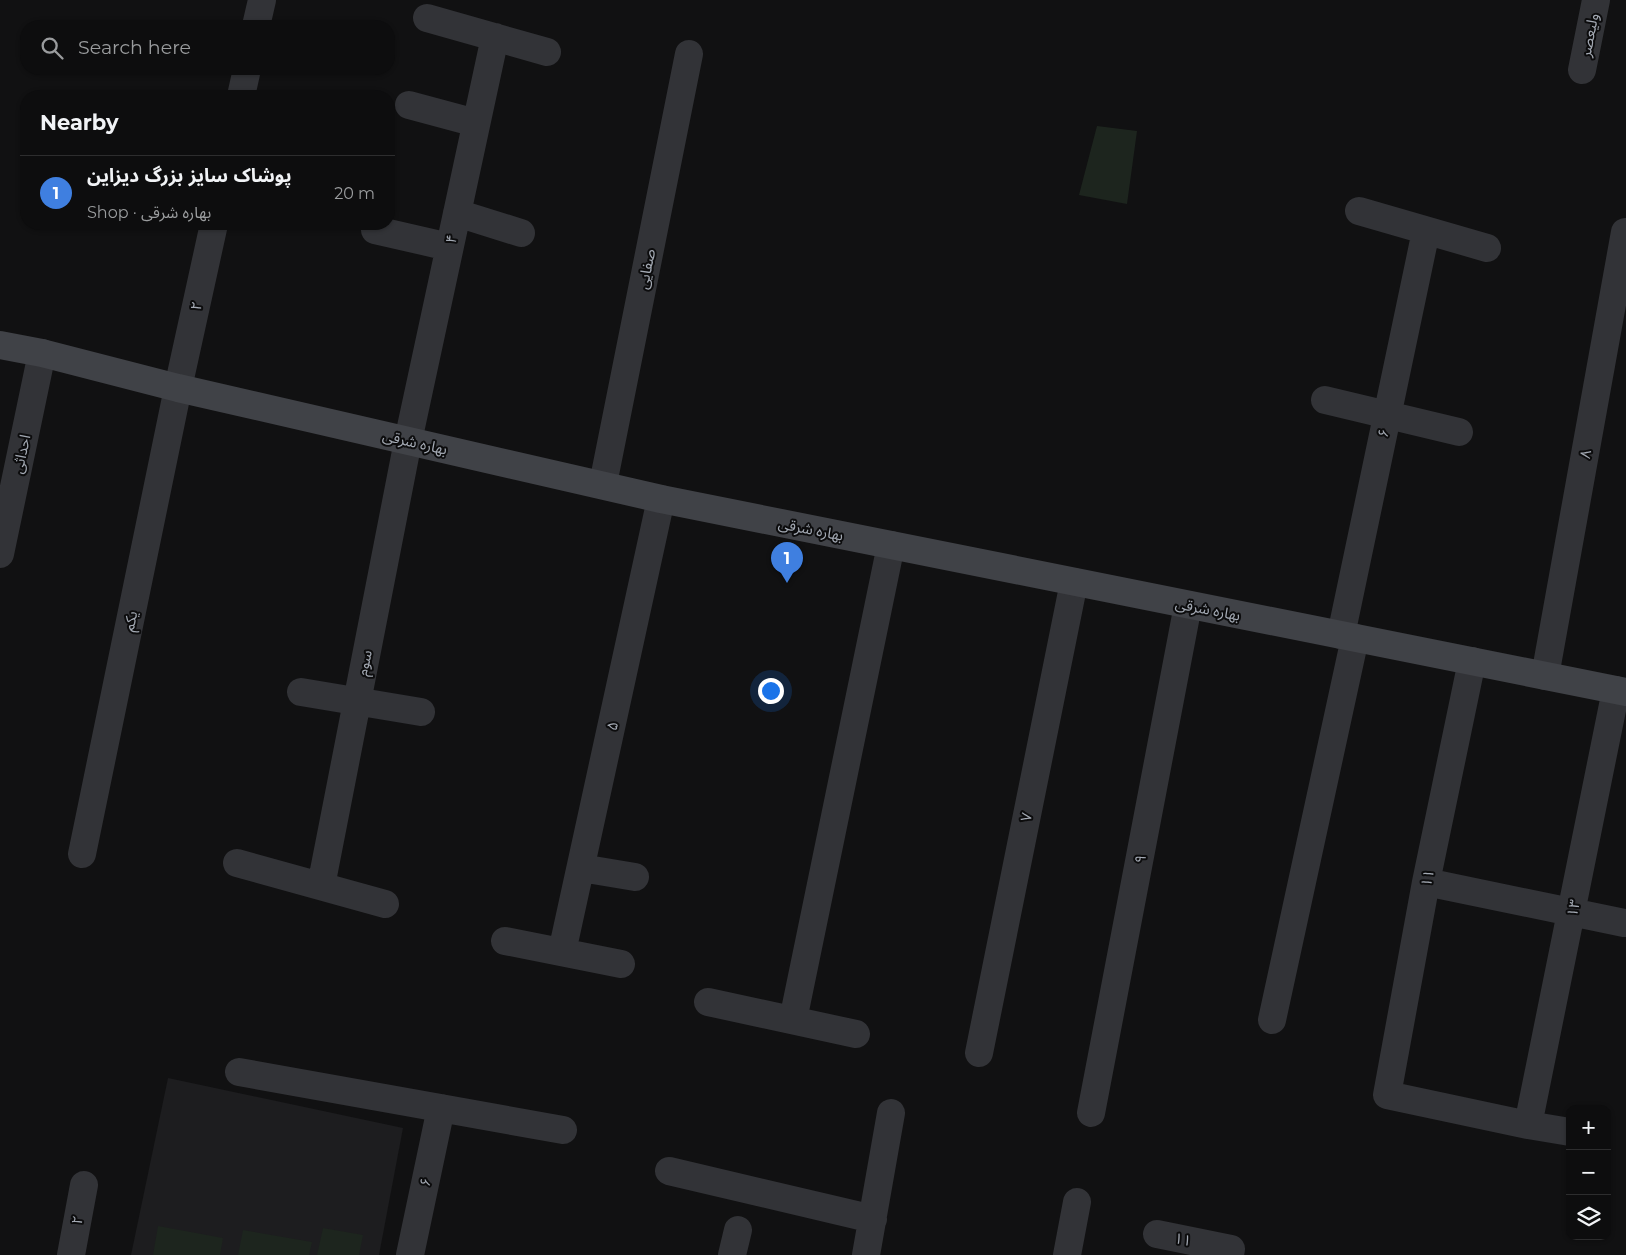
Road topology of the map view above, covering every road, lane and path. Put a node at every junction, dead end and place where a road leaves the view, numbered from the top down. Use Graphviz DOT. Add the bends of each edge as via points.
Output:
graph roads {
  1 [pos="262,0"];
  2 [pos="1596,0"];
  3 [pos="428,18"];
  4 [pos="257,20"];
  5 [pos="495,37"];
  6 [pos="548,52"];
  7 [pos="688,54"];
  8 [pos="1582,70"];
  9 [pos="246,75"];
  10 [pos="242,90"];
  11 [pos="409,105"];
  12 [pos="476,123"];
  13 [pos="1359,210"];
  14 [pos="457,213"];
  15 [pos="213,230"];
  16 [pos="375,230"];
  17 [pos="1426,230"];
  18 [pos="1625,232"];
  19 [pos="521,233"];
  20 [pos="449,247"];
  21 [pos="1487,248"];
  22 [pos="0,345"];
  23 [pos="42,353"];
  24 [pos="178,388"];
  25 [pos="1325,400"];
  26 [pos="1387,416"];
  27 [pos="1459,432"];
  28 [pos="408,441"];
  29 [pos="604,484"];
  30 [pos="662,499"];
  31 [pos="891,545"];
  32 [pos="0,554"];
  33 [pos="1074,582"];
  34 [pos="1188,605"];
  35 [pos="1348,637"];
  36 [pos="1472,662"];
  37 [pos="1545,676"];
  38 [pos="1621,691"];
  39 [pos="301,692"];
  40 [pos="357,701"];
  41 [pos="421,712"];
  42 [pos="82,854"];
  43 [pos="237,863"];
  44 [pos="581,868"];
  45 [pos="635,877"];
  46 [pos="1426,882"];
  47 [pos="321,886"];
  48 [pos="385,904"];
  49 [pos="1572,912"];
  50 [pos="1624,923"];
  51 [pos="505,941"];
  52 [pos="562,952"];
  53 [pos="621,964"];
  54 [pos="708,1002"];
  55 [pos="792,1020"];
  56 [pos="1272,1020"];
  57 [pos="856,1034"];
  58 [pos="979,1053"];
  59 [pos="239,1072"];
  60 [pos="441,1108"];
  61 [pos="891,1113"];
  62 [pos="1091,1113"];
  63 [pos="1528,1125"];
  64 [pos="563,1130"];
  65 [pos="1566,1131"];
  66 [pos="669,1171"];
  67 [pos="84,1186"];
  68 [pos="1077,1202"];
  69 [pos="873,1218"];
  70 [pos="1157,1234"];
  71 [pos="71,1255"];
  72 [pos="410,1255"];
  73 [pos="866,1255"];
  74 [pos="1067,1255"];
  75 [pos="1230,1255"];
  1 -- 4 [label="street"];
  2 -- 8 [label="street, ولیعصر"];
  3 -- 5 [label="street"];
  5 -- 6 [label="street"];
  5 -- 12 [label="street, ۴"];
  7 -- 29 [label="street, صفایی"];
  9 -- 10 [label="street"];
  11 -- 12 [label="street"];
  12 -- 14 [label="street, ۴"];
  13 -- 17 [label="street"];
  14 -- 19 [label="street"];
  14 -- 20 [label="street, ۴"];
  15 -- 24 [label="street, ۲"];
  16 -- 20 [label="street"];
  17 -- 21 [label="street"];
  17 -- 26 [label="street, ۶"];
  18 -- 37 [label="street, ۸"];
  20 -- 28 [label="street, ۴"];
  22 -- 23 [label="street, بهاره شرقی"];
  23 -- 24 [label="street, بهاره شرقی"];
  23 -- 32 [label="street, احداثی"];
  24 -- 28 [label="street, بهاره شرقی"];
  24 -- 42 [label="street, یکم"];
  25 -- 26 [label="street"];
  26 -- 27 [label="street"];
  26 -- 35 [label="street, ۶"];
  28 -- 29 [label="street, بهاره شرقی"];
  28 -- 40 [label="street, سوم"];
  29 -- 30 [label="street, بهاره شرقی"];
  30 -- 31 [label="street, بهاره شرقی"];
  30 -- 44 [label="street, ۵"];
  31 -- 33 [label="street, بهاره شرقی"];
  31 -- 55 [label="street"];
  33 -- 34 [label="street, بهاره شرقی"];
  33 -- 58 [label="street, ۷"];
  34 -- 35 [label="street, بهاره شرقی"];
  34 -- 62 [label="street, ۹"];
  35 -- 36 [label="street, بهاره شرقی"];
  35 -- 56 [label="street, ۶"];
  36 -- 37 [label="street, بهاره شرقی"];
  36 -- 46 [label="street, ۱۱"];
  37 -- 38 [label="street, بهاره شرقی"];
  38 -- 49 [label="street, ۱۳"];
  39 -- 40 [label="street"];
  40 -- 41 [label="street"];
  40 -- 47 [label="street, سوم"];
  43 -- 47 [label="street"];
  44 -- 45 [label="street"];
  44 -- 52 [label="street, ۵"];
  46 -- 49 [label="street"];
  46 -- 63 [label="street, ۱۱" via="1387,1095"];
  47 -- 48 [label="street"];
  49 -- 50 [label="street"];
  49 -- 63 [label="street, ۱۳"];
  51 -- 52 [label="street"];
  52 -- 53 [label="street"];
  54 -- 55 [label="street"];
  55 -- 57 [label="street"];
  59 -- 60 [label="street"];
  60 -- 64 [label="street"];
  60 -- 72 [label="street, ۶"];
  61 -- 69 [label="street"];
  63 -- 65 [label="street"];
  66 -- 69 [label="street"];
  67 -- 71 [label="street, ۲"];
  68 -- 74 [label="street"];
  69 -- 73 [label="street"];
  70 -- 75 [label="street, ۱۱" via="1231,1249"];
}
